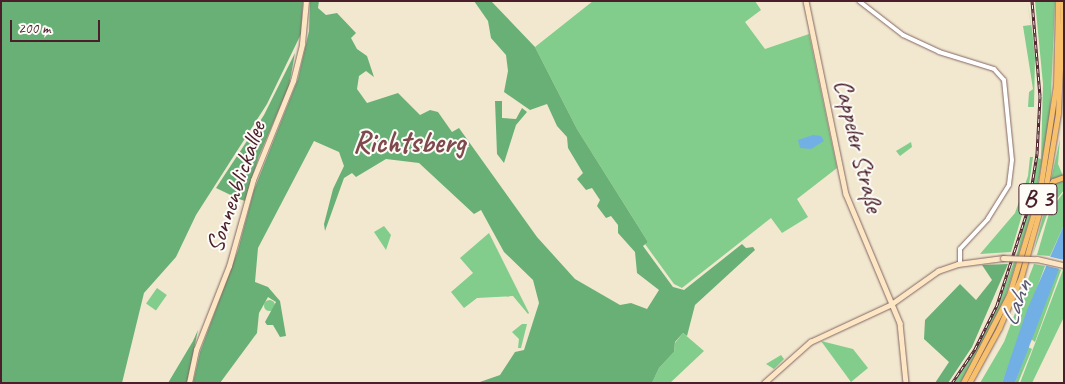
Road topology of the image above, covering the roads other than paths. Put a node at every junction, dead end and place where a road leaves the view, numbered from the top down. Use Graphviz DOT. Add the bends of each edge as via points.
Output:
graph roads {
  1 [pos="306,1"];
  2 [pos="806,1"];
  3 [pos="859,1"];
  4 [pos="1058,1"];
  5 [pos="1063,1"];
  6 [pos="1064,177"];
  7 [pos="1045,191"];
  8 [pos="960,264"];
  9 [pos="1064,265"];
  10 [pos="893,303"];
  11 [pos="970,382"];
  12 [pos="189,383"];
  13 [pos="764,383"];
  14 [pos="906,383"];
  15 [pos="963,383"];
  1 -- 12 [label="main road, Sonnenblickallee" via="302,44 293,81 253,180 229,266 194,358"];
  2 -- 10 [label="main road, Cappeler Straße" via="846,194"];
  3 -- 8 [label="street" via="913,40 999,72 1005,86 1012,168 1004,197 960,249"];
  4 -- 15 [label="highway, B 3" via="1054,101 1037,204 1009,295 988,341"];
  5 -- 7 [label="highway, B 3" via="1058,113"];
  6 -- 7 [label="highway" via="1053,181"];
  7 -- 11 [label="highway, B 3" via="1021,277"];
  8 -- 9 [label="main road, bridge" via="1003,258 1037,259"];
  8 -- 10 [label="main road" via="938,271"];
  10 -- 13 [label="main road" via="810,342"];
  10 -- 14 [label="main road, Cappeler Straße" via="903,337"];
}
